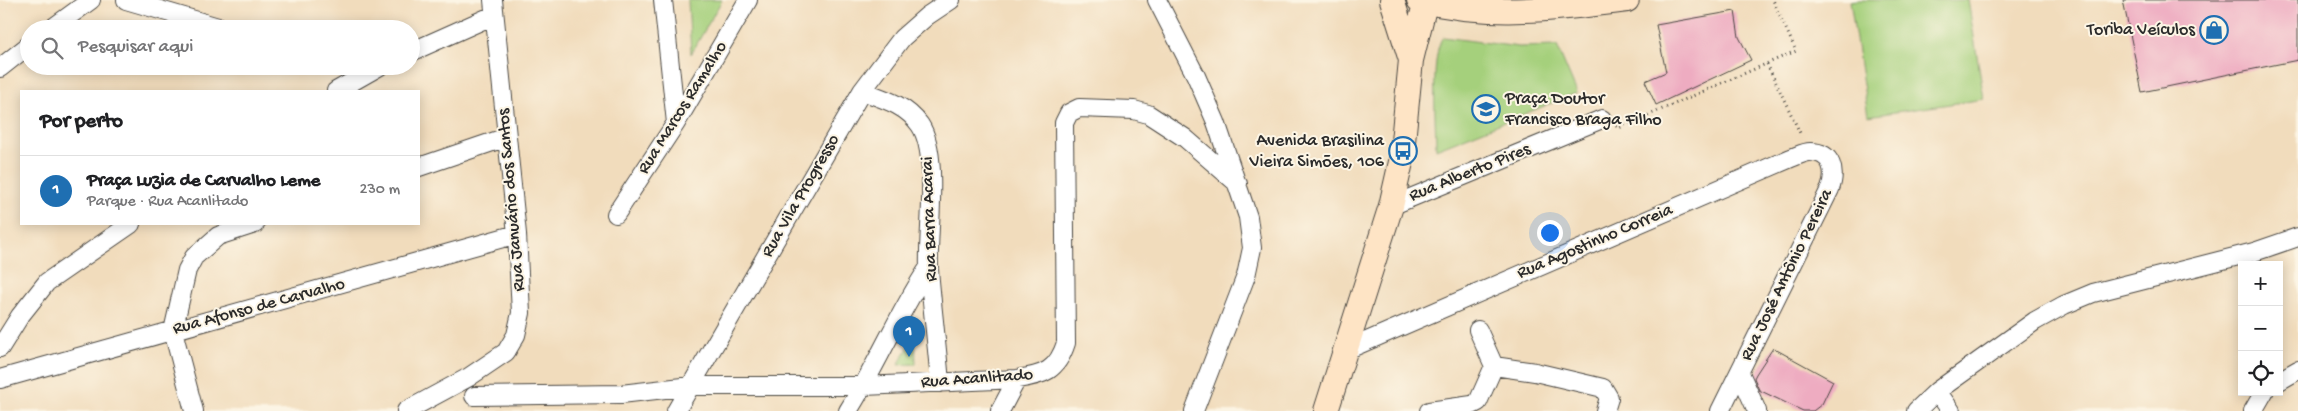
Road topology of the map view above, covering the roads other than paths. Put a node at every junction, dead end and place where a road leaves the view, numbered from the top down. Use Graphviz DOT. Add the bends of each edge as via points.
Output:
graph roads {
  1 [pos="91,0"];
  2 [pos="126,0"];
  3 [pos="663,0"];
  4 [pos="748,0"];
  5 [pos="950,0"];
  6 [pos="1156,0"];
  7 [pos="1392,0"];
  8 [pos="1628,0"];
  9 [pos="1424,1"];
  10 [pos="493,7"];
  11 [pos="63,20"];
  12 [pos="194,20"];
  13 [pos="420,47"];
  14 [pos="20,52"];
  15 [pos="1411,60"];
  16 [pos="0,68"];
  17 [pos="364,75"];
  18 [pos="338,90"];
  19 [pos="862,91"];
  20 [pos="1602,119"];
  21 [pos="676,123"];
  22 [pos="507,137"];
  23 [pos="1809,152"];
  24 [pos="420,167"];
  25 [pos="1238,184"];
  26 [pos="1391,206"];
  27 [pos="616,214"];
  28 [pos="130,225"];
  29 [pos="252,225"];
  30 [pos="517,234"];
  31 [pos="2298,237"];
  32 [pos="929,267"];
  33 [pos="173,330"];
  34 [pos="1478,330"];
  35 [pos="0,348"];
  36 [pos="1344,351"];
  37 [pos="1494,366"];
  38 [pos="2298,370"];
  39 [pos="1740,373"];
  40 [pos="469,377"];
  41 [pos="2283,378"];
  42 [pos="0,379"];
  43 [pos="1017,379"];
  44 [pos="940,383"];
  45 [pos="691,386"];
  46 [pos="864,386"];
  47 [pos="1938,391"];
  48 [pos="2262,396"];
  49 [pos="477,403"];
  50 [pos="194,411"];
  51 [pos="406,411"];
  52 [pos="676,411"];
  53 [pos="848,411"];
  54 [pos="1000,411"];
  55 [pos="1194,411"];
  56 [pos="1326,411"];
  57 [pos="1428,411"];
  58 [pos="1605,411"];
  59 [pos="1720,411"];
  60 [pos="1758,411"];
  61 [pos="1916,411"];
  62 [pos="1951,411"];
  63 [pos="2253,411"];
  1 -- 11 [label="street"];
  2 -- 12 [label="street"];
  3 -- 21 [label="street"];
  4 -- 21 [label="street, Rua Marcos Ramalho"];
  5 -- 19 [label="street, Rua Vila Progresso" via="902,38"];
  6 -- 25 [label="street" via="1196,76"];
  7 -- 15 [label="street"];
  8 -- 9 [label="street" via="1502,12"];
  9 -- 15 [label="street"];
  10 -- 13 [label="street"];
  10 -- 22 [label="street, Rua Januário dos Santos"];
  14 -- 16 [label="street"];
  15 -- 26 [label="street" via="1401,162"];
  17 -- 18 [label="street"];
  19 -- 32 [label="street, Rua Barra Acarai" via="907,110 921,127 929,160"];
  19 -- 45 [label="street, Rua Vila Progresso"];
  20 -- 26 [label="street, Rua Alberto Pires"];
  21 -- 27 [label="street, Rua Marcos Ramalho"];
  22 -- 24 [label="street"];
  22 -- 30 [label="street, Rua Januário dos Santos"];
  23 -- 36 [label="street, Rua Agostinho Correia"];
  23 -- 39 [label="street, Rua José Antônio Pereira" via="1828,159 1834,167 1834,177"];
  25 -- 43 [label="street, Rua Acanlitado" via="1185,138 1148,114 1134,110 1079,108 1069,113 1064,123 1066,343 1062,357 1053,368 1039,376"];
  25 -- 55 [label="street" via="1248,217 1252,248 1246,276"];
  26 -- 36 [label="street"];
  28 -- 35 [label="street" via="47,282"];
  29 -- 33 [label="street" via="218,236 194,257 187,270"];
  30 -- 33 [label="street, Rua Afonso de Carvalho"];
  30 -- 40 [label="street, Rua Januário dos Santos" via="521,313 516,335 506,352"];
  31 -- 47 [label="street" via="2254,252 2093,293 2064,305 2034,321"];
  32 -- 44 [label="street, Rua Barra Acarai"];
  32 -- 46 [label="street" via="910,295"];
  33 -- 42 [label="street, Rua Afonso de Carvalho"];
  33 -- 50 [label="street"];
  34 -- 37 [label="street"];
  36 -- 56 [label="street"];
  37 -- 57 [label="street" via="1478,402"];
  37 -- 58 [label="street" via="1603,388 1609,398"];
  38 -- 41 [label="street"];
  39 -- 59 [label="street, Rua José Antônio Pereira"];
  39 -- 60 [label="street"];
  40 -- 49 [label="street"];
  40 -- 51 [label="street, Rua Januário dos Santos"];
  43 -- 44 [label="street, Rua Acanlitado"];
  43 -- 54 [label="street"];
  44 -- 46 [label="street, Rua Acanlitado"];
  45 -- 46 [label="street, Rua Acanlitado"];
  45 -- 49 [label="street, Rua Acanlitado"];
  45 -- 52 [label="street, Rua Vila Progresso"];
  46 -- 53 [label="street"];
  47 -- 61 [label="street"];
  47 -- 62 [label="street"];
  48 -- 63 [label="street"];
}
